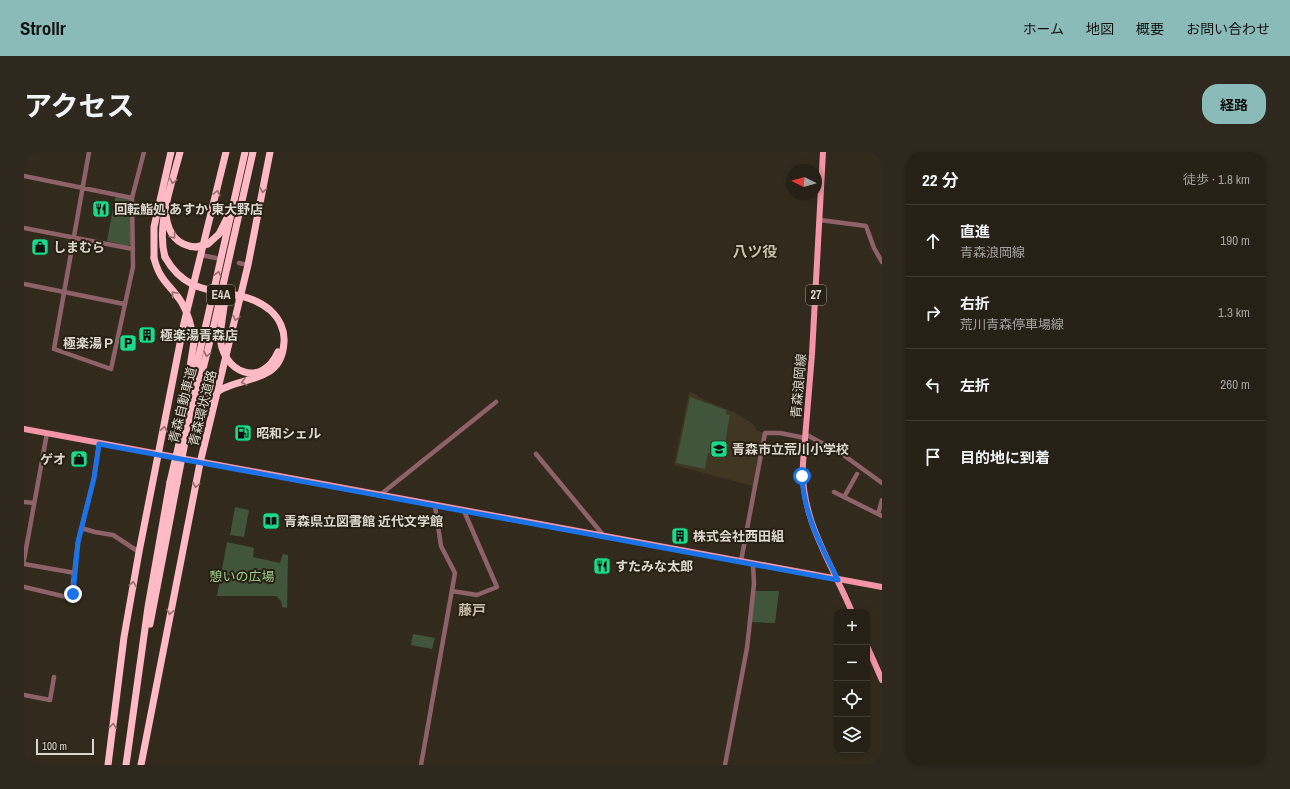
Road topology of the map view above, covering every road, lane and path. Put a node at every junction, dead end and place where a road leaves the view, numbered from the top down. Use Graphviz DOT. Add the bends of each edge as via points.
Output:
graph roads {
  1 [pos="89,152"];
  2 [pos="144,152"];
  3 [pos="171,152"];
  4 [pos="180,152"];
  5 [pos="226,152"];
  6 [pos="245,152"];
  7 [pos="252,152"];
  8 [pos="270,152"];
  9 [pos="823,152"];
  10 [pos="24,176"];
  11 [pos="83,188"];
  12 [pos="132,198"];
  13 [pos="237,207"];
  14 [pos="166,211"];
  15 [pos="820,220"];
  16 [pos="24,228"];
  17 [pos="74,238"];
  18 [pos="133,249"];
  19 [pos="201,255"];
  20 [pos="160,257"];
  21 [pos="216,258"];
  22 [pos="882,262"];
  23 [pos="239,263"];
  24 [pos="248,265"];
  25 [pos="24,284"];
  26 [pos="64,292"];
  27 [pos="124,304"];
  28 [pos="496,402"];
  29 [pos="24,429"];
  30 [pos="47,433"];
  31 [pos="184,436"];
  32 [pos="805,436"];
  33 [pos="99,444"];
  34 [pos="536,454"];
  35 [pos="158,455"];
  36 [pos="200,463"];
  37 [pos="857,474"];
  38 [pos="172,480"];
  39 [pos="882,482"];
  40 [pos="834,492"];
  41 [pos="380,495"];
  42 [pos="844,497"];
  43 [pos="882,500"];
  44 [pos="24,502"];
  45 [pos="34,503"];
  46 [pos="435,506"];
  47 [pos="464,511"];
  48 [pos="880,515"];
  49 [pos="81,528"];
  50 [pos="604,536"];
  51 [pos="139,552"];
  52 [pos="24,560"];
  53 [pos="741,561"];
  54 [pos="24,564"];
  55 [pos="753,564"];
  56 [pos="75,573"];
  57 [pos="838,580"];
  58 [pos="24,587"];
  59 [pos="882,587"];
  60 [pos="452,592"];
  61 [pos="851,609"];
  62 [pos="870,653"];
  63 [pos="54,677"];
  64 [pos="882,680"];
  65 [pos="24,695"];
  66 [pos="109,765"];
  67 [pos="126,765"];
  68 [pos="141,765"];
  69 [pos="421,765"];
  70 [pos="725,765"];
  1 -- 11 [label="street"];
  2 -- 12 [label="street"];
  3 -- 20 [label="highway" via="160,203 157,236"];
  4 -- 14 [label="highway, one-way"];
  19 -- 5 [label="highway, one-way"];
  6 -- 13 [label="highway, 青森自動車道 / E4A"];
  7 -- 13 [label="highway, 青森自動車道 / E4A"];
  8 -- 24 [label="highway, 青森環状道路, one-way"];
  9 -- 15 [label="main road, 青森浪岡線 / 27"];
  10 -- 11 [label="street"];
  11 -- 12 [label="street"];
  11 -- 17 [label="street"];
  12 -- 18 [label="street"];
  14 -- 13 [label="highway, one-way, bridge" via="167,224 176,240 182,244 196,246 208,244 219,234"];
  13 -- 20 [label="highway, bridge" via="220,335 220,344 224,358 236,369 244,372 265,368 271,364 279,350 280,334 269,314 255,306 207,294 183,285 173,277"];
  13 -- 31 [label="highway, 青森自動車道 / E4A"];
  14 -- 20 [label="highway"];
  15 -- 22 [label="street" via="866,226"];
  15 -- 32 [label="main road, 青森浪岡線 / 27"];
  16 -- 17 [label="street"];
  17 -- 18 [label="street"];
  17 -- 26 [label="street"];
  18 -- 27 [label="street" via="133,267"];
  19 -- 21 [label="street"];
  35 -- 19 [label="highway, one-way" via="184,323"];
  31 -- 20 [label="highway, one-way, bridge" via="194,342 188,315 162,279"];
  20 -- 31 [label="highway, one-way, bridge" via="186,281 208,290 262,304 275,315 283,330 284,347 273,369 259,378 221,389 211,396 201,407"];
  23 -- 24 [label="street"];
  24 -- 36 [label="highway, 青森環状道路, one-way"];
  25 -- 26 [label="street"];
  26 -- 27 [label="street"];
  26 -- 27 [label="street" via="54,349 111,370"];
  28 -- 41 [label="street"];
  29 -- 30 [label="main road"];
  30 -- 33 [label="main road"];
  30 -- 45 [label="street"];
  31 -- 38 [label="highway, 青森自動車道 / E4A, bridge"];
  31 -- 38 [label="highway, 青森自動車道 / E4A, bridge" via="181,464"];
  32 -- 39 [label="street" via="842,454"];
  32 -- 53 [label="street" via="765,433"];
  32 -- 57 [label="main road, 青森浪岡線 / 27" via="802,476 806,507 812,526"];
  33 -- 35 [label="main road"];
  33 -- 49 [label="street" via="94,478"];
  34 -- 50 [label="street"];
  35 -- 36 [label="main road"];
  35 -- 51 [label="highway"];
  36 -- 41 [label="main road"];
  36 -- 68 [label="highway, 青森環状道路, one-way"];
  37 -- 42 [label="street"];
  38 -- 67 [label="highway, 青森自動車道 / E4A"];
  40 -- 42 [label="street"];
  41 -- 46 [label="main road"];
  42 -- 48 [label="street"];
  43 -- 48 [label="street"];
  44 -- 45 [label="street"];
  45 -- 52 [label="street"];
  46 -- 47 [label="main road"];
  46 -- 60 [label="street" via="441,546 455,573"];
  47 -- 50 [label="main road"];
  47 -- 60 [label="street" via="497,587 477,595"];
  49 -- 51 [label="street" via="113,535"];
  49 -- 56 [label="street"];
  50 -- 53 [label="main road"];
  66 -- 51 [label="highway, one-way" via="124,637"];
  53 -- 55 [label="main road"];
  54 -- 56 [label="street"];
  55 -- 57 [label="main road"];
  55 -- 70 [label="street" via="754,584 746,648"];
  56 -- 58 [label="street" via="71,598"];
  57 -- 59 [label="main road"];
  57 -- 61 [label="main road, 青森浪岡線 / 27"];
  60 -- 69 [label="street"];
  62 -- 64 [label="main road"];
  63 -- 65 [label="street" via="50,700"];
}
